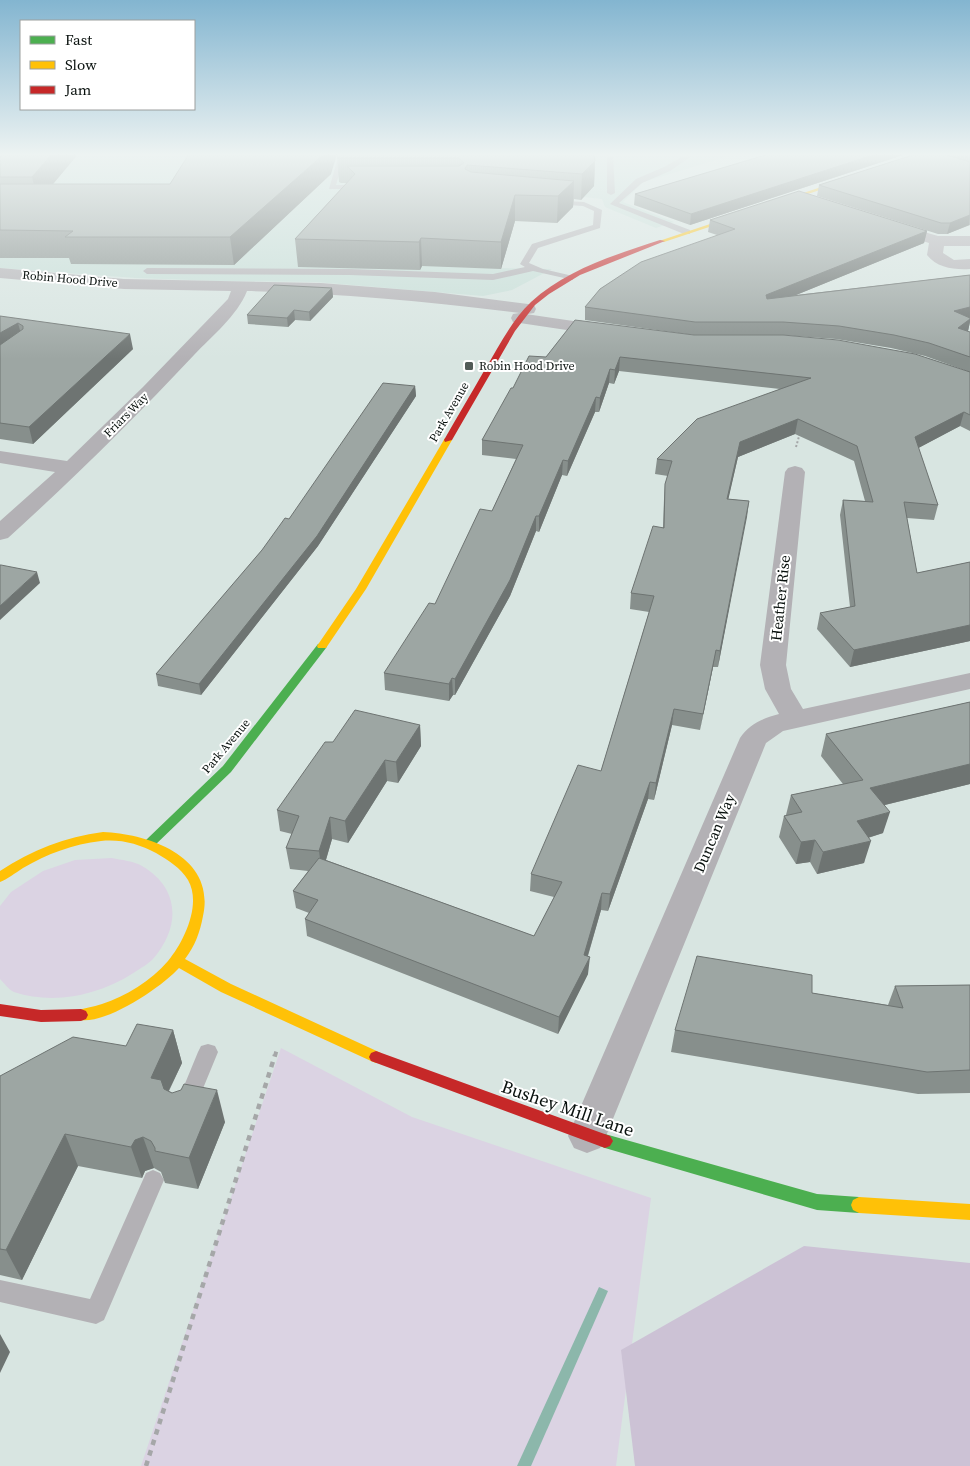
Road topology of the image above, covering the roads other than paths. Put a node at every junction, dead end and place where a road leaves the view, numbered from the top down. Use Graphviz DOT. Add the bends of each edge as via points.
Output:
graph roads {
  1 [pos="597,222"];
  2 [pos="662,222"];
  3 [pos="716,222"];
  4 [pos="880,223"];
  5 [pos="687,232"];
  6 [pos="937,241"];
  7 [pos="970,241"];
  8 [pos="970,264"];
  9 [pos="534,268"];
  10 [pos="147,271"];
  11 [pos="0,272"];
  12 [pos="570,278"];
  13 [pos="241,287"];
  14 [pos="524,314"];
  15 [pos="622,333"];
  16 [pos="0,456"];
  17 [pos="73,468"];
  18 [pos="794,472"];
  19 [pos="0,533"];
  20 [pos="970,680"];
  21 [pos="796,719"];
  22 [pos="150,843"];
  23 [pos="0,878"];
  24 [pos="178,961"];
  25 [pos="0,1010"];
  26 [pos="208,1052"];
  27 [pos="182,1114"];
  28 [pos="587,1136"];
  29 [pos="153,1180"];
  30 [pos="970,1212"];
  31 [pos="0,1291"];
  1 -- 9 [label="lane" via="597,226 535,246 524,264"];
  2 -- 5 [label="lane"];
  3 -- 5 [label="street, Park Avenue"];
  4 -- 6 [label="street"];
  5 -- 12 [label="street, Park Avenue" via="617,256"];
  6 -- 7 [label="street"];
  6 -- 8 [label="street" via="935,255 946,263"];
  9 -- 10 [label="lane" via="493,277 350,272"];
  9 -- 12 [label="lane"];
  11 -- 13 [label="street, Robin Hood Drive" via="124,284"];
  12 -- 14 [label="street, Park Avenue"];
  13 -- 14 [label="street, Robin Hood Drive" via="321,288 435,297"];
  13 -- 17 [label="street, Friars Way" via="235,301 202,337"];
  14 -- 15 [label="street"];
  14 -- 22 [label="street, Park Avenue" via="361,589 315,656 228,769"];
  16 -- 17 [label="street"];
  17 -- 19 [label="street, Friars Way"];
  18 -- 21 [label="street, Heather Rise" via="772,664 778,690"];
  20 -- 21 [label="street, Duncan Way"];
  21 -- 28 [label="street, Duncan Way" via="771,725 754,738"];
  22 -- 23 [label="street" via="125,838 93,838 53,846 16,864"];
  22 -- 24 [label="street" via="184,864 199,888 200,919 190,945"];
  24 -- 25 [label="street" via="165,975 128,1000 85,1015 40,1018"];
  24 -- 28 [label="street, Bushey Mill Lane" via="226,988 389,1063"];
  26 -- 27 [label="lane"];
  28 -- 30 [label="street, Bushey Mill Lane" via="817,1202"];
  29 -- 31 [label="lane" via="96,1312"];
}
